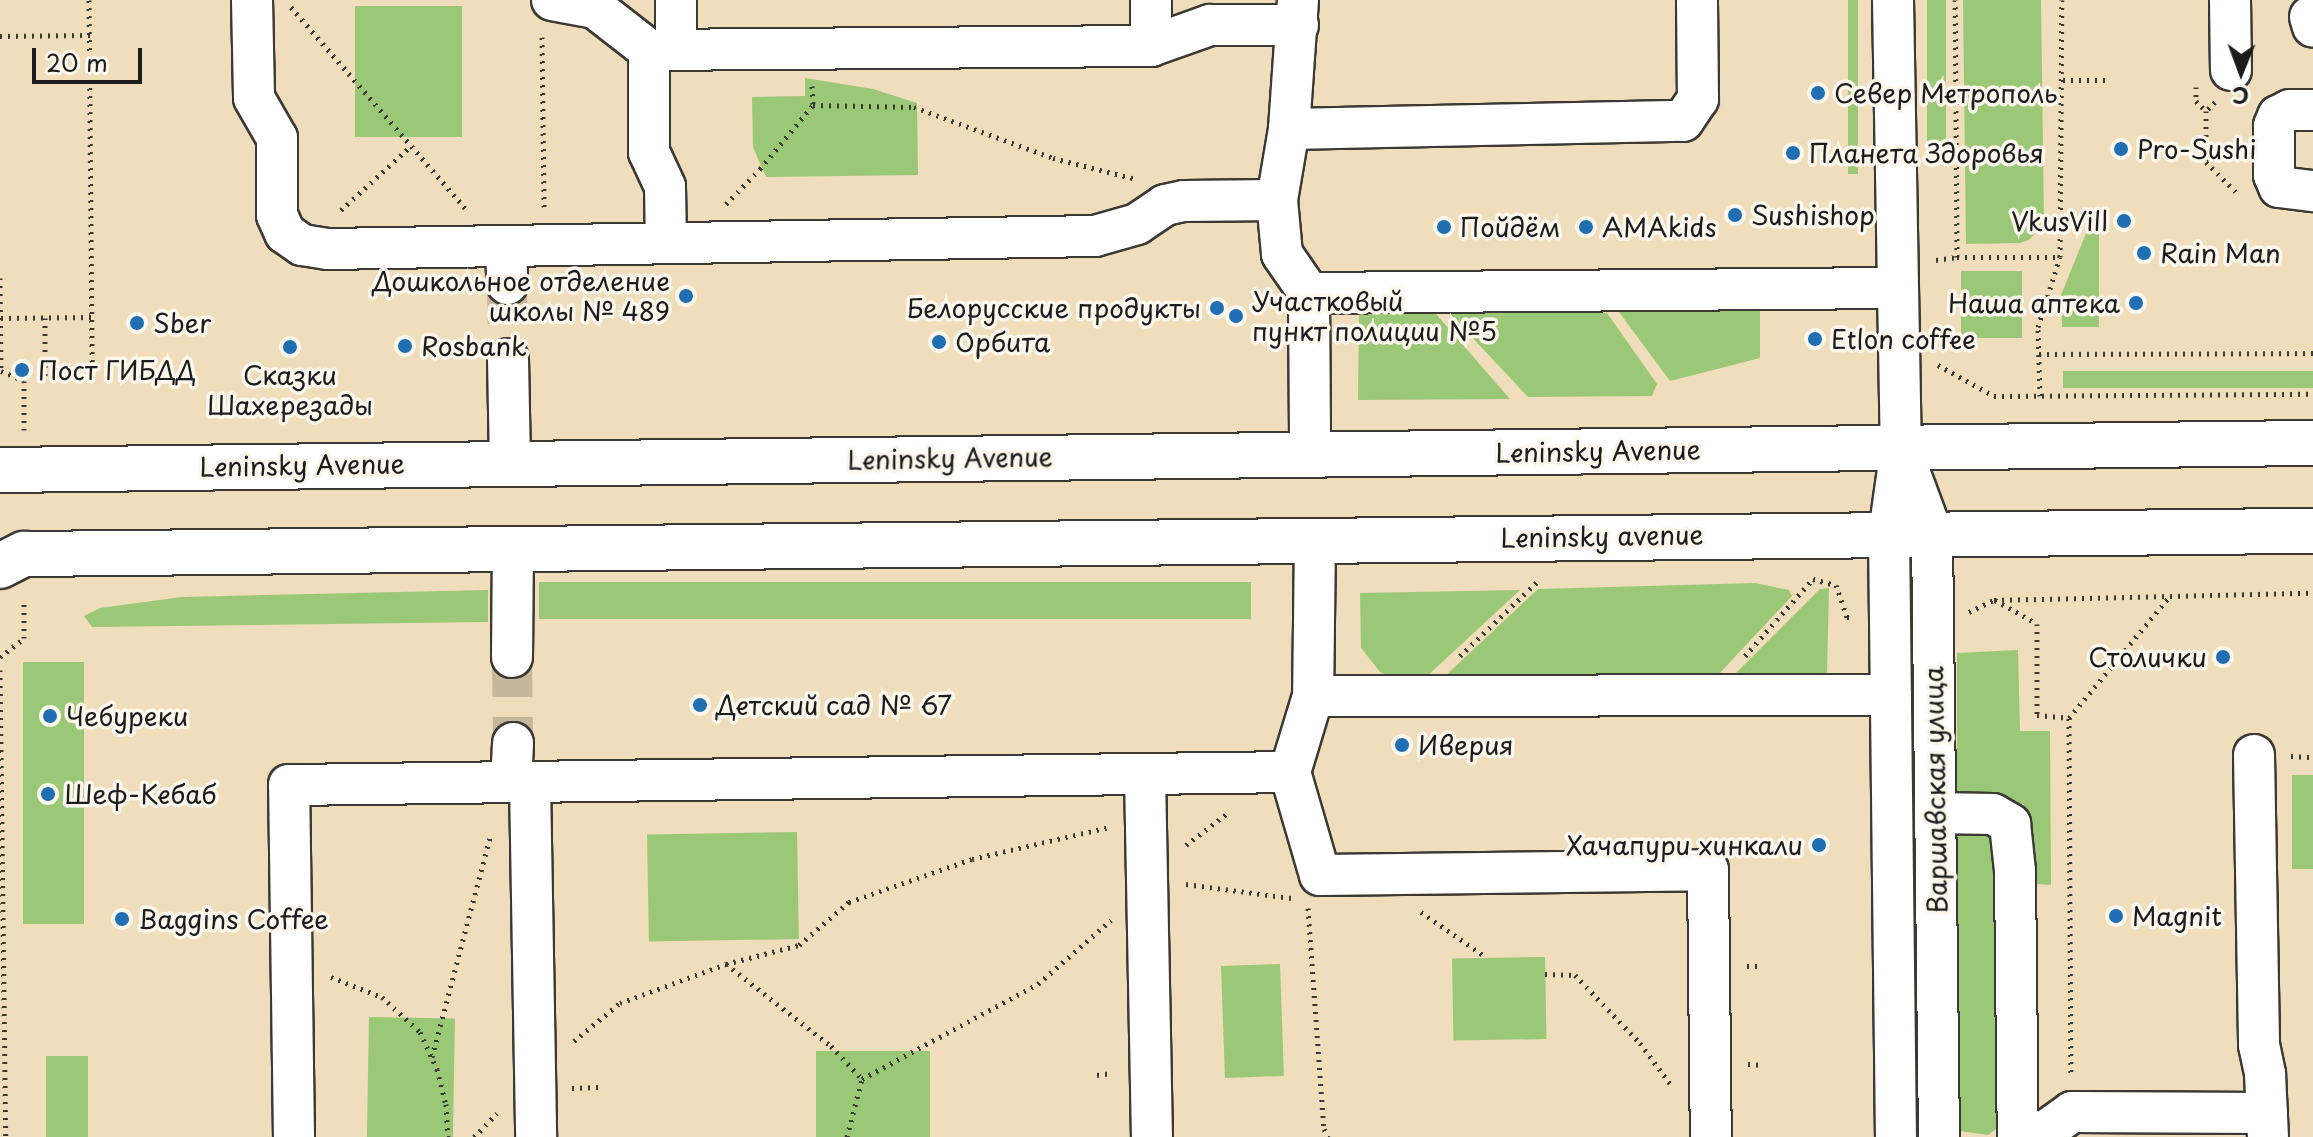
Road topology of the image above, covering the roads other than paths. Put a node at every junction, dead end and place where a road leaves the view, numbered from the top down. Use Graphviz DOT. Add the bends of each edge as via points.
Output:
graph roads {
  1 [pos="252,0"];
  2 [pos="676,0"];
  3 [pos="1151,0"];
  4 [pos="1697,0"];
  5 [pos="1893,0"];
  6 [pos="2230,0"];
  7 [pos="1298,13"];
  8 [pos="547,15"];
  9 [pos="1151,46"];
  10 [pos="663,49"];
  11 [pos="2231,70"];
  12 [pos="2313,110"];
  13 [pos="1289,129"];
  14 [pos="2313,191"];
  15 [pos="1277,200"];
  16 [pos="677,241"];
  17 [pos="1896,288"];
  18 [pos="1309,293"];
  19 [pos="508,359"];
  20 [pos="2313,443"];
  21 [pos="1901,448"];
  22 [pos="1310,455"];
  23 [pos="510,463"];
  24 [pos="0,470"];
  25 [pos="2313,531"];
  26 [pos="1889,533"];
  27 [pos="1932,533"];
  28 [pos="1315,540"];
  29 [pos="513,548"];
  30 [pos="0,566"];
  31 [pos="512,657"];
  32 [pos="1891,695"];
  33 [pos="1313,696"];
  34 [pos="513,743"];
  35 [pos="2254,755"];
  36 [pos="1290,772"];
  37 [pos="1145,775"];
  38 [pos="521,783"];
  39 [pos="1935,813"];
  40 [pos="2268,1125"];
  41 [pos="294,1137"];
  42 [pos="536,1137"];
  43 [pos="1152,1137"];
  44 [pos="1711,1137"];
  45 [pos="1896,1137"];
  46 [pos="1939,1137"];
  47 [pos="2018,1137"];
  48 [pos="2037,1137"];
  1 -- 16 [label="street" via="254,98 277,138 277,215 285,233 302,245 506,265"];
  2 -- 10 [label="street"];
  3 -- 9 [label="street"];
  4 -- 13 [label="street" via="1698,99 1683,121"];
  5 -- 17 [label="street, Варшавская улица"];
  6 -- 11 [label="street"];
  7 -- 9 [label="street" via="1210,25"];
  7 -- 13 [label="street"];
  8 -- 10 [label="street" via="595,8"];
  9 -- 10 [label="street"];
  10 -- 16 [label="street" via="649,152 665,187"];
  12 -- 14 [label="street" via="2290,110 2278,116 2274,126 2274,175 2279,187"];
  13 -- 15 [label="street"];
  15 -- 16 [label="street" via="1184,201 1165,205 1137,224 1095,236"];
  15 -- 18 [label="street" via="1282,254"];
  17 -- 18 [label="street"];
  17 -- 21 [label="street, Варшавская улица"];
  18 -- 22 [label="street"];
  19 -- 23 [label="street"];
  20 -- 21 [label="main road"];
  21 -- 22 [label="main road, Leninsky Avenue"];
  21 -- 26 [label="street, Варшавская улица"];
  21 -- 27 [label="street, Варшавская улица"];
  22 -- 23 [label="main road, Leninsky Avenue"];
  23 -- 24 [label="main road, Leninsky Avenue"];
  25 -- 27 [label="main road"];
  26 -- 27 [label="main road, Leninsky avenue"];
  26 -- 28 [label="main road, Leninsky avenue"];
  26 -- 32 [label="street, Варшавская улица"];
  27 -- 39 [label="street, Варшавская улица"];
  28 -- 29 [label="main road, Leninsky avenue"];
  28 -- 33 [label="street"];
  29 -- 30 [label="main road" via="24,554"];
  29 -- 31 [label="street"];
  32 -- 33 [label="street"];
  32 -- 45 [label="street, Варшавская улица"];
  33 -- 36 [label="street"];
  34 -- 38 [label="street"];
  35 -- 40 [label="street" via="2259,1045"];
  36 -- 37 [label="street"];
  36 -- 44 [label="street" via="1314,887 1368,875 1708,870"];
  37 -- 38 [label="street"];
  37 -- 43 [label="street"];
  38 -- 41 [label="street" via="289,785"];
  38 -- 42 [label="street"];
  39 -- 46 [label="street, Варшавская улица"];
  39 -- 47 [label="street" via="1993,814 2010,824"];
  40 -- 48 [label="street" via="2072,1112"];
}
